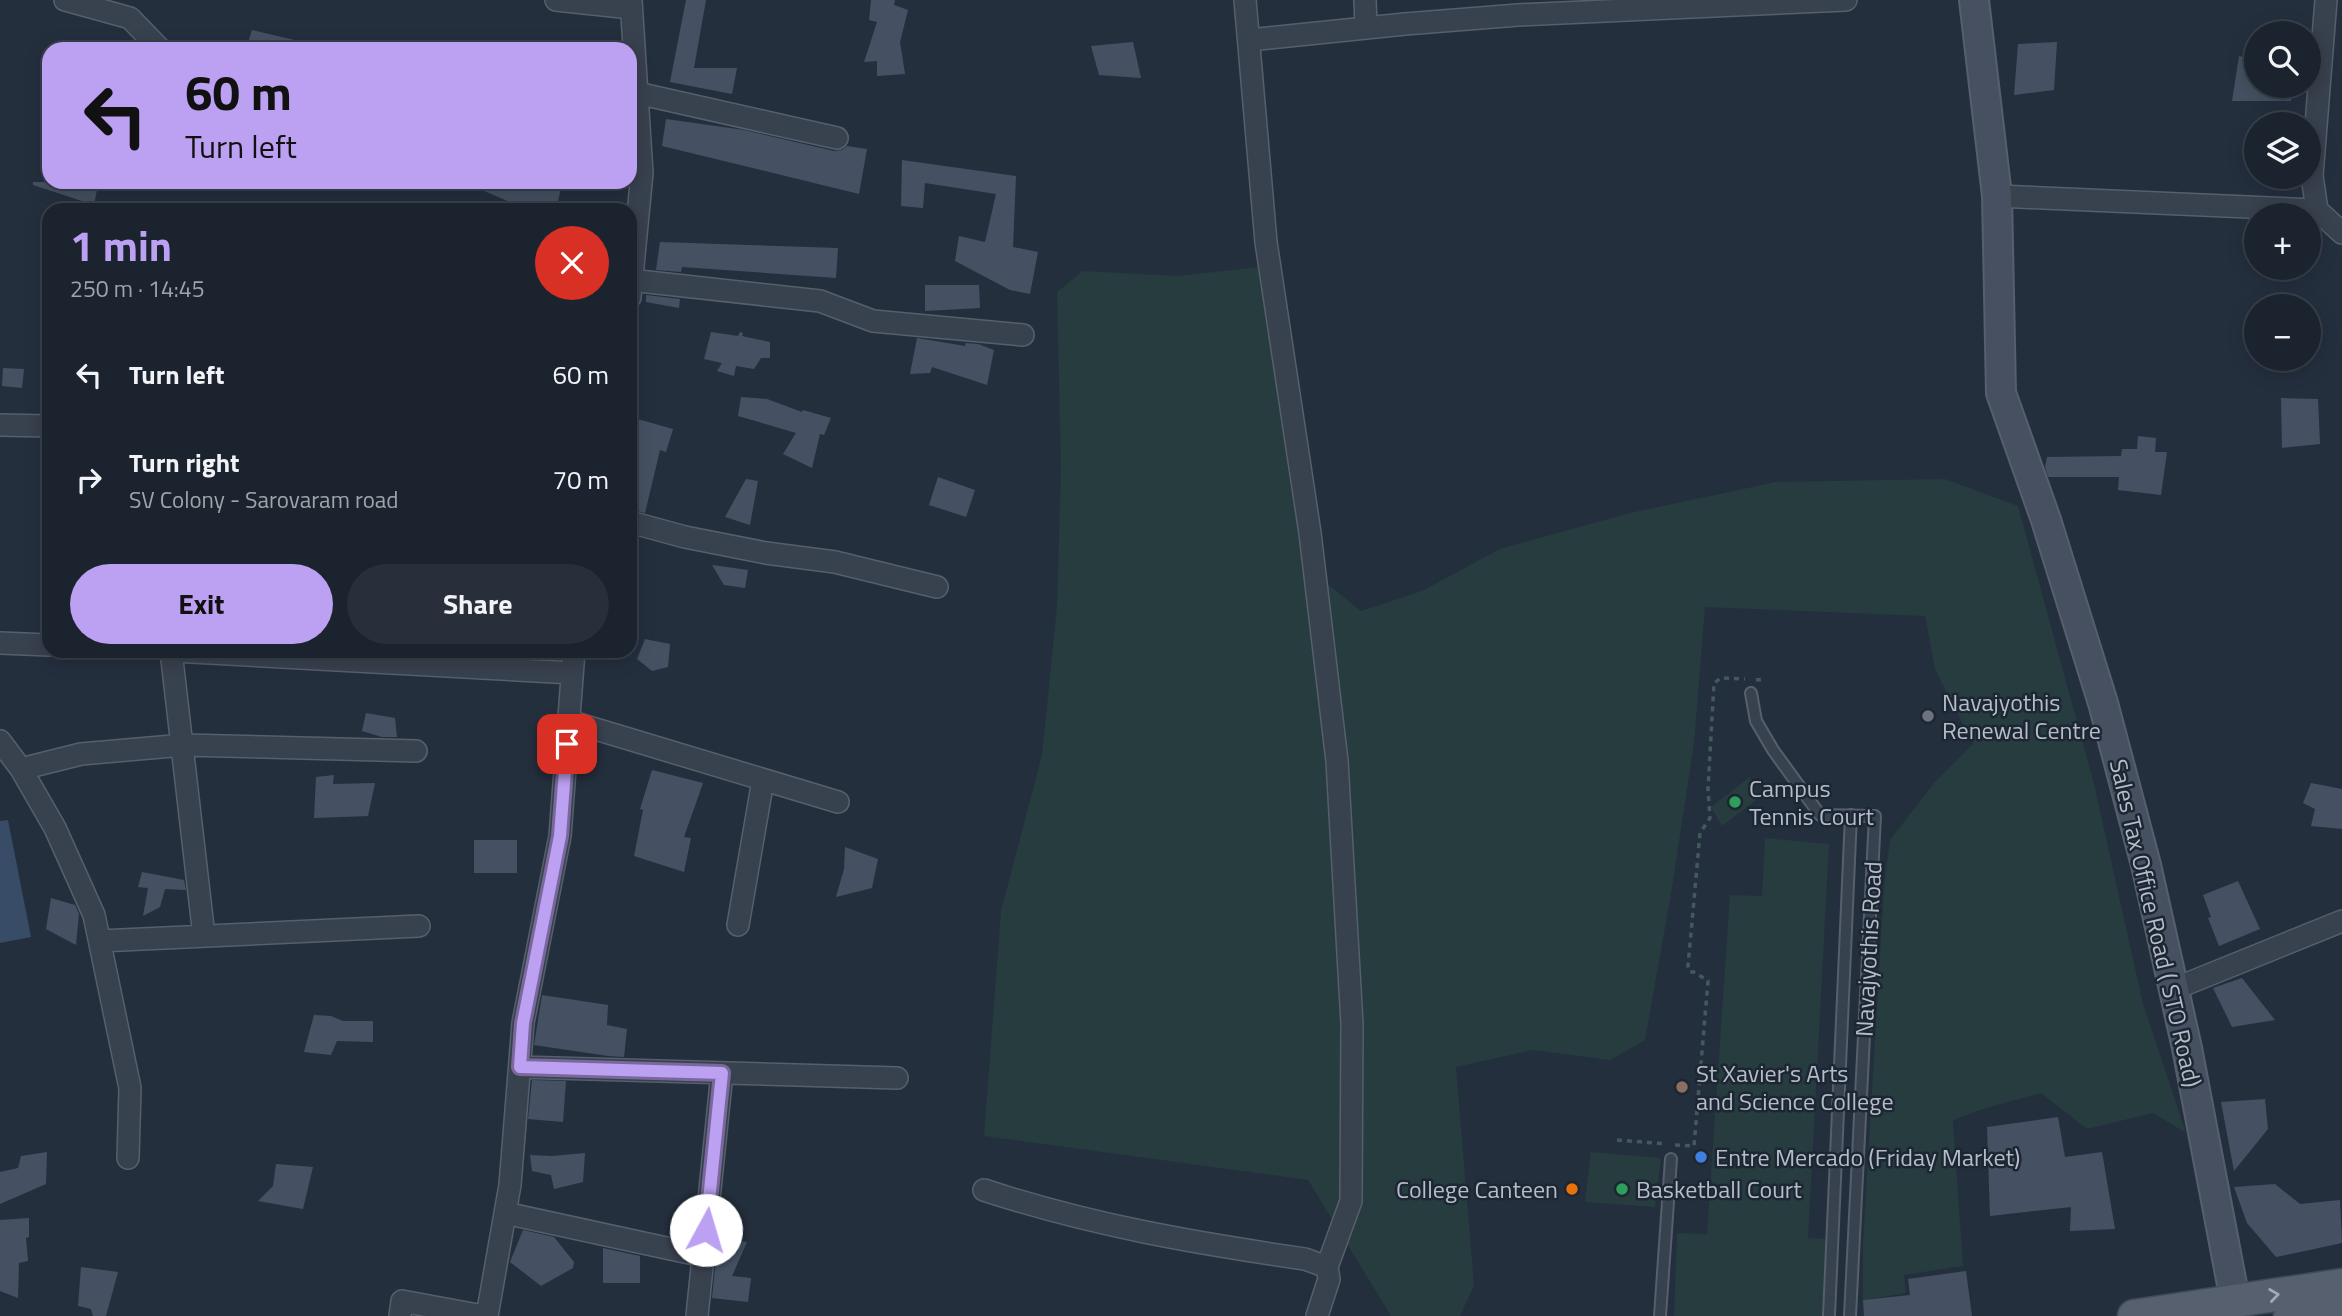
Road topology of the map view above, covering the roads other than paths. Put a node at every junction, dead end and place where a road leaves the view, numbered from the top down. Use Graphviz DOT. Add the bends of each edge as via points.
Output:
graph roads {
  1 [pos="65,0"];
  2 [pos="556,0"];
  3 [pos="1245,0"];
  4 [pos="1365,0"];
  5 [pos="1846,0"];
  6 [pos="1974,0"];
  7 [pos="2326,0"];
  8 [pos="1749,2"];
  9 [pos="631,4"];
  10 [pos="1645,5"];
  11 [pos="1517,8"];
  12 [pos="1366,28"];
  13 [pos="1249,40"];
  14 [pos="153,42"];
  15 [pos="634,42"];
  16 [pos="637,93"];
  17 [pos="836,138"];
  18 [pos="637,153"];
  19 [pos="1997,196"];
  20 [pos="2316,203"];
  21 [pos="2244,207"];
  22 [pos="2321,214"];
  23 [pos="637,224"];
  24 [pos="2342,233"];
  25 [pos="637,286"];
  26 [pos="1023,335"];
  27 [pos="0,425"];
  28 [pos="42,426"];
  29 [pos="637,524"];
  30 [pos="937,587"];
  31 [pos="0,643"];
  32 [pos="42,645"];
  33 [pos="173,658"];
  34 [pos="299,658"];
  35 [pos="573,658"];
  36 [pos="572,673"];
  37 [pos="1751,693"];
  38 [pos="569,721"];
  39 [pos="0,741"];
  40 [pos="184,745"];
  41 [pos="416,751"];
  42 [pos="21,769"];
  43 [pos="763,780"];
  44 [pos="838,802"];
  45 [pos="1851,815"];
  46 [pos="2342,921"];
  47 [pos="738,925"];
  48 [pos="419,926"];
  49 [pos="204,936"];
  50 [pos="100,941"];
  51 [pos="2174,989"];
  52 [pos="520,1067"];
  53 [pos="722,1073"];
  54 [pos="897,1078"];
  55 [pos="128,1158"];
  56 [pos="1671,1159"];
  57 [pos="984,1190"];
  58 [pos="505,1213"];
  59 [pos="703,1256"];
  60 [pos="1327,1268"];
  61 [pos="2342,1285"];
  62 [pos="2342,1306"];
  63 [pos="2237,1308"];
  64 [pos="400,1316"];
  65 [pos="485,1316"];
  66 [pos="696,1316"];
  67 [pos="1317,1316"];
  68 [pos="1660,1316"];
  69 [pos="1829,1316"];
  70 [pos="1850,1316"];
  71 [pos="2134,1316"];
  72 [pos="2290,1316"];
  1 -- 14 [label="street" via="130,18"];
  2 -- 9 [label="street"];
  3 -- 13 [label="street"];
  4 -- 12 [label="street"];
  5 -- 8 [label="street"];
  6 -- 19 [label="street, Sales Tax Office Road ( STO Road)"];
  7 -- 20 [label="street" via="2312,176"];
  8 -- 10 [label="street"];
  9 -- 15 [label="street"];
  10 -- 11 [label="street"];
  11 -- 12 [label="street"];
  12 -- 13 [label="street"];
  13 -- 60 [label="street" via="1265,242 1310,533 1337,761 1352,1024 1351,1201"];
  16 -- 17 [label="street"];
  18 -- 23 [label="street" via="642,173"];
  19 -- 21 [label="street"];
  19 -- 51 [label="street, Sales Tax Office Road ( STO Road)" via="2001,393 2103,703 2147,865"];
  22 -- 24 [label="street"];
  25 -- 26 [label="street" via="820,301 873,321"];
  27 -- 28 [label="street"];
  29 -- 30 [label="street"];
  31 -- 32 [label="street"];
  33 -- 40 [label="street"];
  34 -- 36 [label="street"];
  35 -- 36 [label="street"];
  36 -- 38 [label="street"];
  37 -- 45 [label="lane, Navajyothis Road" via="1756,721 1820,815"];
  38 -- 43 [label="street"];
  38 -- 52 [label="street" via="560,836 523,1023"];
  39 -- 42 [label="street"];
  40 -- 41 [label="street"];
  40 -- 42 [label="street" via="81,754"];
  40 -- 49 [label="street"];
  42 -- 50 [label="street" via="55,828 94,915"];
  43 -- 44 [label="street"];
  43 -- 47 [label="street"];
  45 -- 69 [label="lane, Navajyothis Road"];
  45 -- 70 [label="lane, Navajyothis Road" via="1875,817"];
  46 -- 51 [label="street"];
  48 -- 49 [label="street"];
  49 -- 50 [label="street"];
  50 -- 55 [label="street" via="130,1088"];
  51 -- 63 [label="street, Sales Tax Office Road ( STO Road)"];
  52 -- 53 [label="street"];
  52 -- 58 [label="street"];
  53 -- 54 [label="street"];
  53 -- 59 [label="street"];
  56 -- 68 [label="lane"];
  57 -- 60 [label="street" via="1119,1229 1305,1259"];
  58 -- 59 [label="street"];
  58 -- 65 [label="street"];
  59 -- 66 [label="street"];
  60 -- 67 [label="street" via="1329,1279"];
  63 -- 61 [label="main road, one-way"];
  62 -- 72 [label="main road"];
  63 -- 71 [label="main road"];
  64 -- 65 [label="street" via="402,1301"];
}
